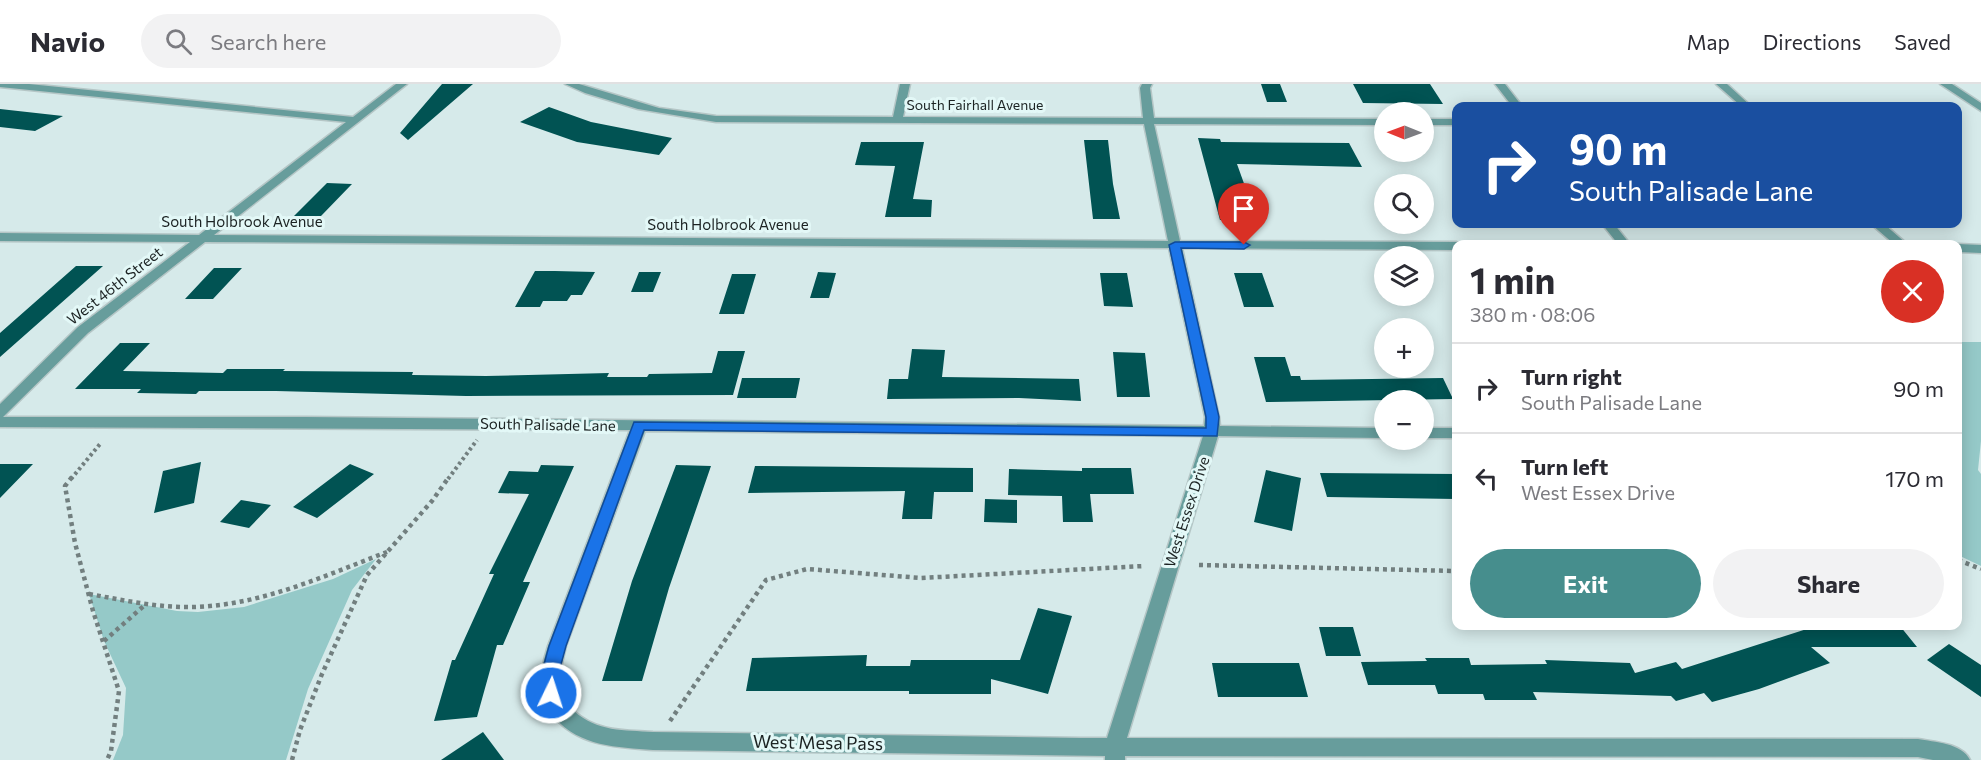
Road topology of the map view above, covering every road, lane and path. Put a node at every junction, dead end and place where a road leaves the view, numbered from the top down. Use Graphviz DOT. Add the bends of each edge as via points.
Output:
graph roads {
  1 [pos="0,84"];
  2 [pos="402,84"];
  3 [pos="570,84"];
  4 [pos="594,84"];
  5 [pos="905,84"];
  6 [pos="1147,84"];
  7 [pos="1500,84"];
  8 [pos="1720,84"];
  9 [pos="1945,84"];
  10 [pos="583,89"];
  11 [pos="1514,102"];
  12 [pos="1741,102"];
  13 [pos="1981,108"];
  14 [pos="356,120"];
  15 [pos="897,120"];
  16 [pos="1149,120"];
  17 [pos="1374,122"];
  18 [pos="1434,122"];
  19 [pos="1452,122"];
  20 [pos="1611,228"];
  21 [pos="1882,228"];
  22 [pos="0,237"];
  23 [pos="204,238"];
  24 [pos="1621,240"];
  25 [pos="1896,240"];
  26 [pos="1175,245"];
  27 [pos="1452,246"];
  28 [pos="1962,248"];
  29 [pos="1981,249"];
  30 [pos="0,413"];
  31 [pos="0,422"];
  32 [pos="487,424"];
  33 [pos="639,426"];
  34 [pos="1212,432"];
  35 [pos="1374,433"];
  36 [pos="1434,433"];
  37 [pos="1452,433"];
  38 [pos="100,444"];
  39 [pos="387,552"];
  40 [pos="1962,562"];
  41 [pos="1199,565"];
  42 [pos="1144,566"];
  43 [pos="1981,569"];
  44 [pos="1452,571"];
  45 [pos="89,594"];
  46 [pos="147,603"];
  47 [pos="104,641"];
  48 [pos="669,722"];
  49 [pos="1115,754"];
  50 [pos="107,760"];
  51 [pos="292,760"];
  52 [pos="1960,760"];
  1 -- 14 [label="street"];
  2 -- 14 [label="street, West 46th Street"];
  3 -- 10 [label="street, South Fairhall Avenue"];
  4 -- 10 [label="street"];
  5 -- 15 [label="street"];
  6 -- 16 [label="street, West Essex Drive"];
  7 -- 11 [label="street"];
  8 -- 12 [label="street"];
  9 -- 13 [label="street"];
  10 -- 15 [label="street, South Fairhall Avenue" via="648,110 696,117"];
  14 -- 23 [label="street, West 46th Street"];
  15 -- 16 [label="street, South Fairhall Avenue"];
  16 -- 17 [label="street, South Fairhall Avenue"];
  16 -- 26 [label="street, West Essex Drive"];
  18 -- 19 [label="street"];
  20 -- 24 [label="street"];
  21 -- 25 [label="street"];
  22 -- 23 [label="street, South Holbrook Avenue"];
  23 -- 26 [label="street, South Holbrook Avenue"];
  23 -- 30 [label="street, West 46th Street" via="83,330"];
  26 -- 27 [label="street, South Holbrook Avenue"];
  26 -- 34 [label="street, West Essex Drive"];
  28 -- 29 [label="street"];
  31 -- 32 [label="street, South Palisade Lane"];
  32 -- 33 [label="street, South Palisade Lane"];
  32 -- 39 [label="path" via="462,463"];
  33 -- 34 [label="street, South Palisade Lane"];
  33 -- 49 [label="street, West Mesa Pass" via="552,668 551,693 574,725 597,735 653,741"];
  34 -- 35 [label="street, South Palisade Lane"];
  34 -- 49 [label="street, West Essex Drive"];
  36 -- 37 [label="street"];
  38 -- 45 [label="path" via="65,486"];
  39 -- 46 [label="path" via="266,598 192,608"];
  39 -- 51 [label="path" via="367,575 351,608 300,730"];
  40 -- 43 [label="path"];
  41 -- 44 [label="path"];
  42 -- 48 [label="path" via="921,578 807,569 766,580"];
  45 -- 46 [label="path"];
  45 -- 47 [label="path"];
  46 -- 47 [label="path"];
  47 -- 50 [label="path" via="119,691"];
  49 -- 52 [label="street, West Mesa Pass" via="1918,748"];
}
